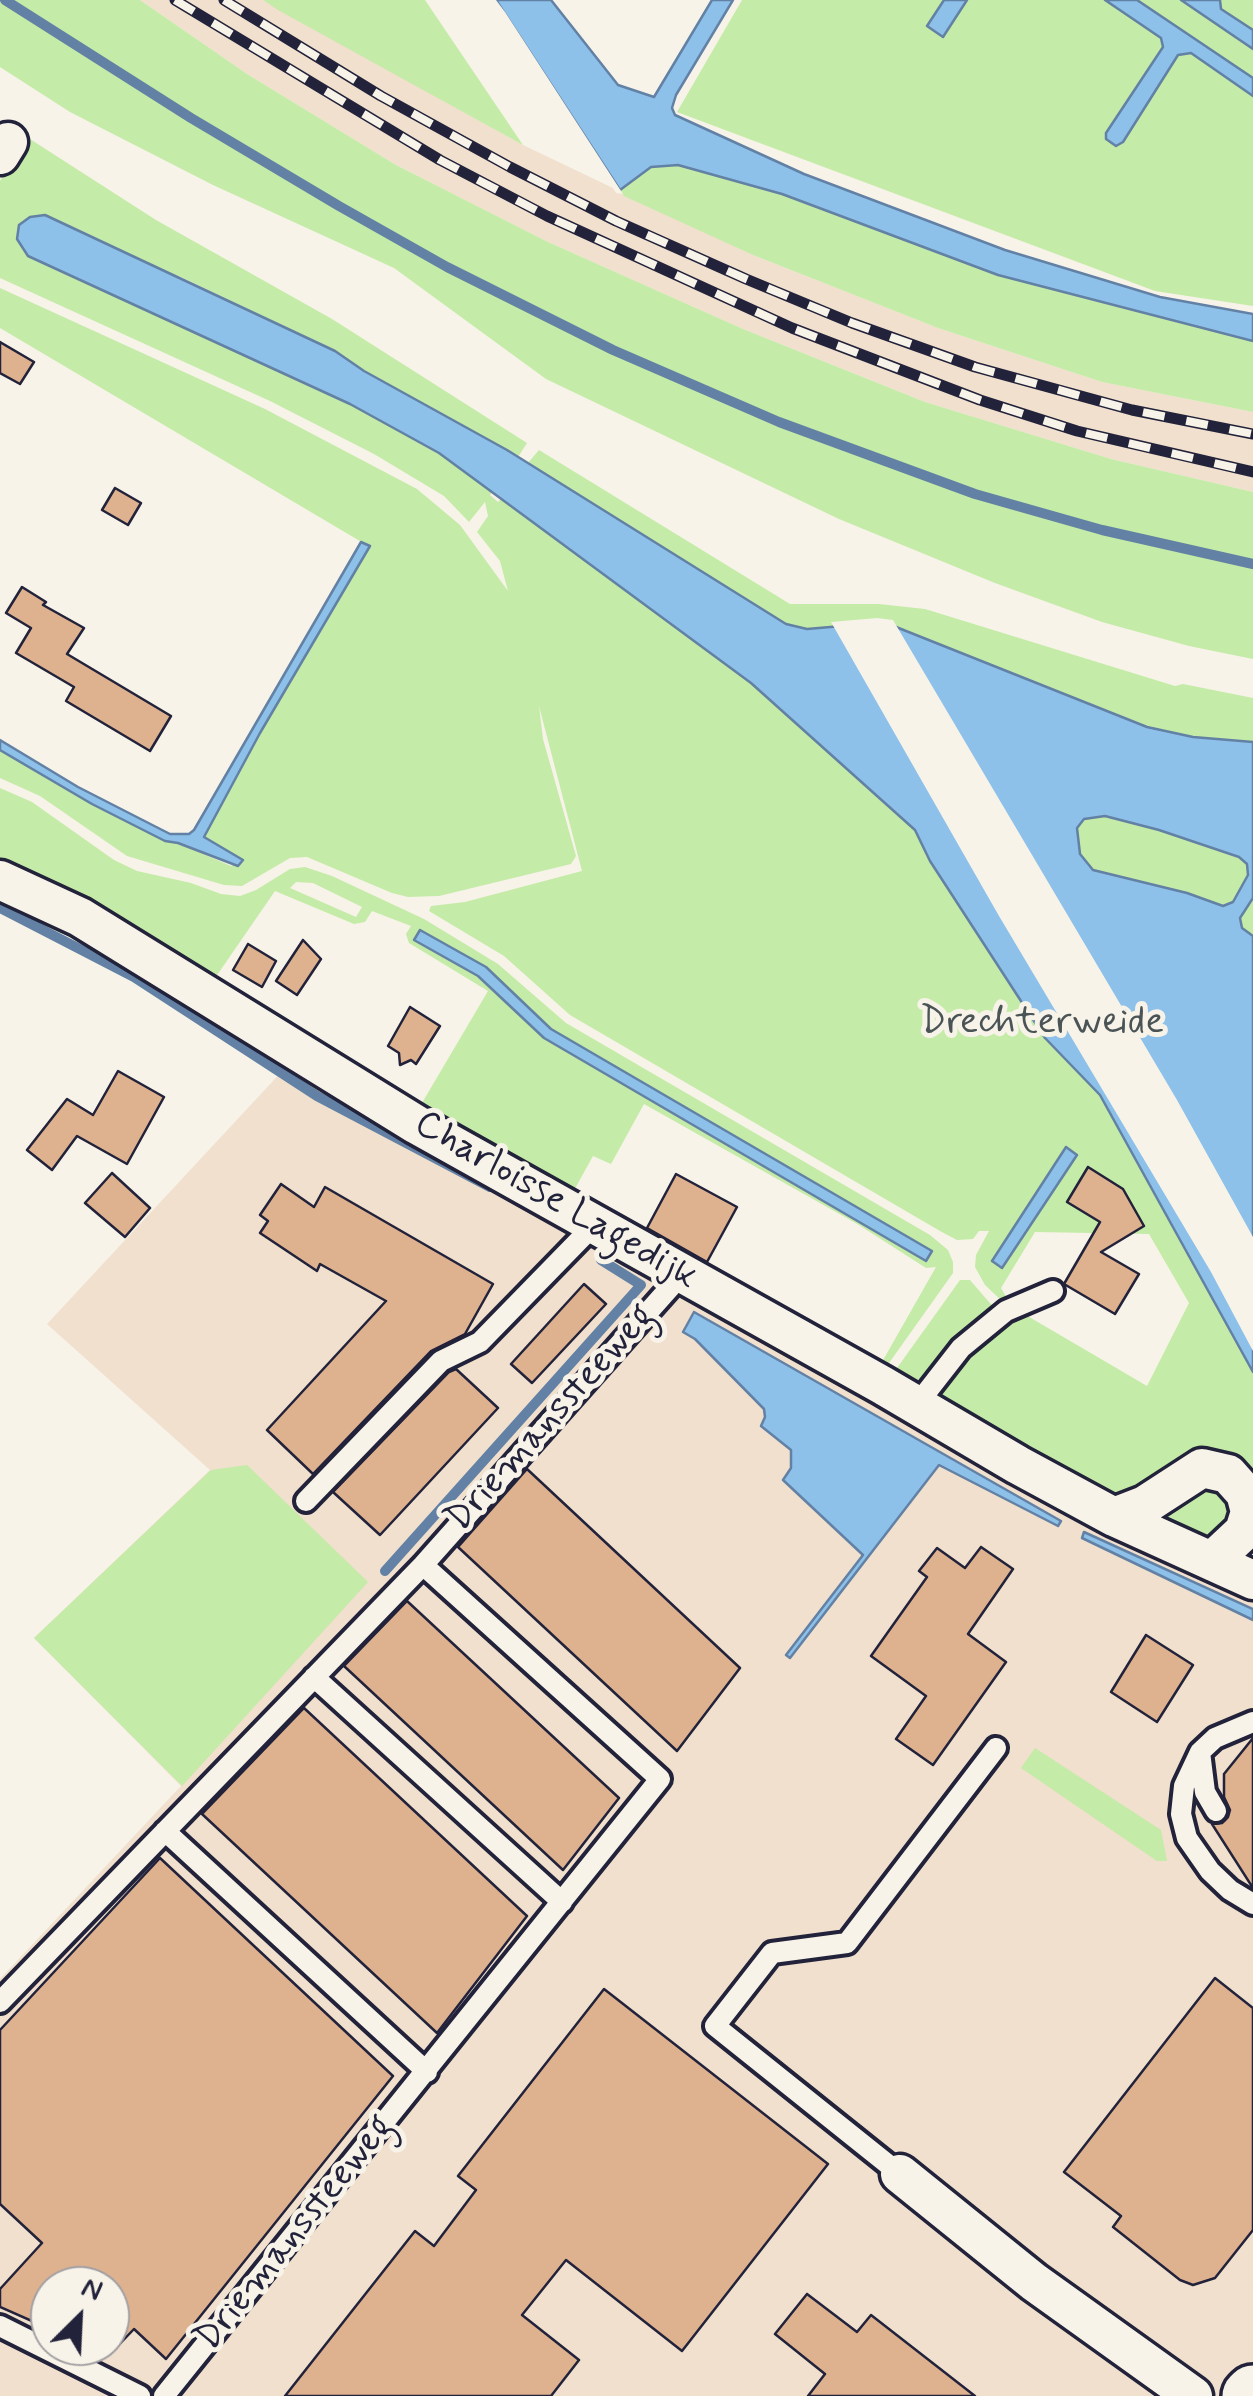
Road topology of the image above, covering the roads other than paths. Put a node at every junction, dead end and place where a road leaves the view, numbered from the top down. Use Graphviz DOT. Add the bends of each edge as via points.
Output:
graph roads {
  1 [pos="0,880"];
  2 [pos="596,1224"];
  3 [pos="682,1274"];
  4 [pos="1054,1292"];
  5 [pos="915,1407"];
  6 [pos="306,1501"];
  7 [pos="1114,1517"];
  8 [pos="1212,1562"];
  9 [pos="424,1564"];
  10 [pos="1253,1580"];
  11 [pos="314,1678"];
  12 [pos="1253,1722"];
  13 [pos="996,1748"];
  14 [pos="1200,1752"];
  15 [pos="1216,1811"];
  16 [pos="166,1831"];
  17 [pos="562,1902"];
  18 [pos="1253,1904"];
  19 [pos="0,2002"];
  20 [pos="427,2072"];
  21 [pos="900,2174"];
  22 [pos="0,2326"];
  23 [pos="140,2396"];
  24 [pos="164,2396"];
  25 [pos="1192,2396"];
  1 -- 2 [label="street, Charloisse Lagedijk" via="80,917 417,1125"];
  2 -- 3 [label="street, Charloisse Lagedijk"];
  2 -- 6 [label="lane" via="480,1342 441,1361"];
  3 -- 5 [label="street, Charloisse Lagedijk"];
  3 -- 9 [label="lane, Driemanssteeweg"];
  4 -- 5 [label="lane" via="1006,1311 961,1348"];
  5 -- 7 [label="street, Charloisse Lagedijk"];
  7 -- 8 [label="street, Charloisse Lagedijk"];
  7 -- 8 [label="street" via="1202,1468 1228,1474 1245,1493 1250,1512 1244,1532"];
  8 -- 10 [label="street, Charloisse Lagedijk"];
  9 -- 11 [label="lane, Driemanssteeweg"];
  9 -- 17 [label="lane, Driemanssteeweg" via="660,1779"];
  11 -- 16 [label="lane, Driemanssteeweg"];
  11 -- 17 [label="lane"];
  12 -- 14 [label="lane"];
  13 -- 21 [label="lane" via="847,1943 772,1953 714,2026"];
  14 -- 15 [label="lane" via="1205,1792"];
  14 -- 18 [label="lane" via="1184,1786 1183,1828 1220,1882"];
  16 -- 19 [label="lane, Driemanssteeweg"];
  16 -- 20 [label="lane"];
  17 -- 20 [label="lane, Driemanssteeweg"];
  20 -- 24 [label="lane, Driemanssteeweg"];
  21 -- 25 [label="street"];
  22 -- 23 [label="lane"];
}
